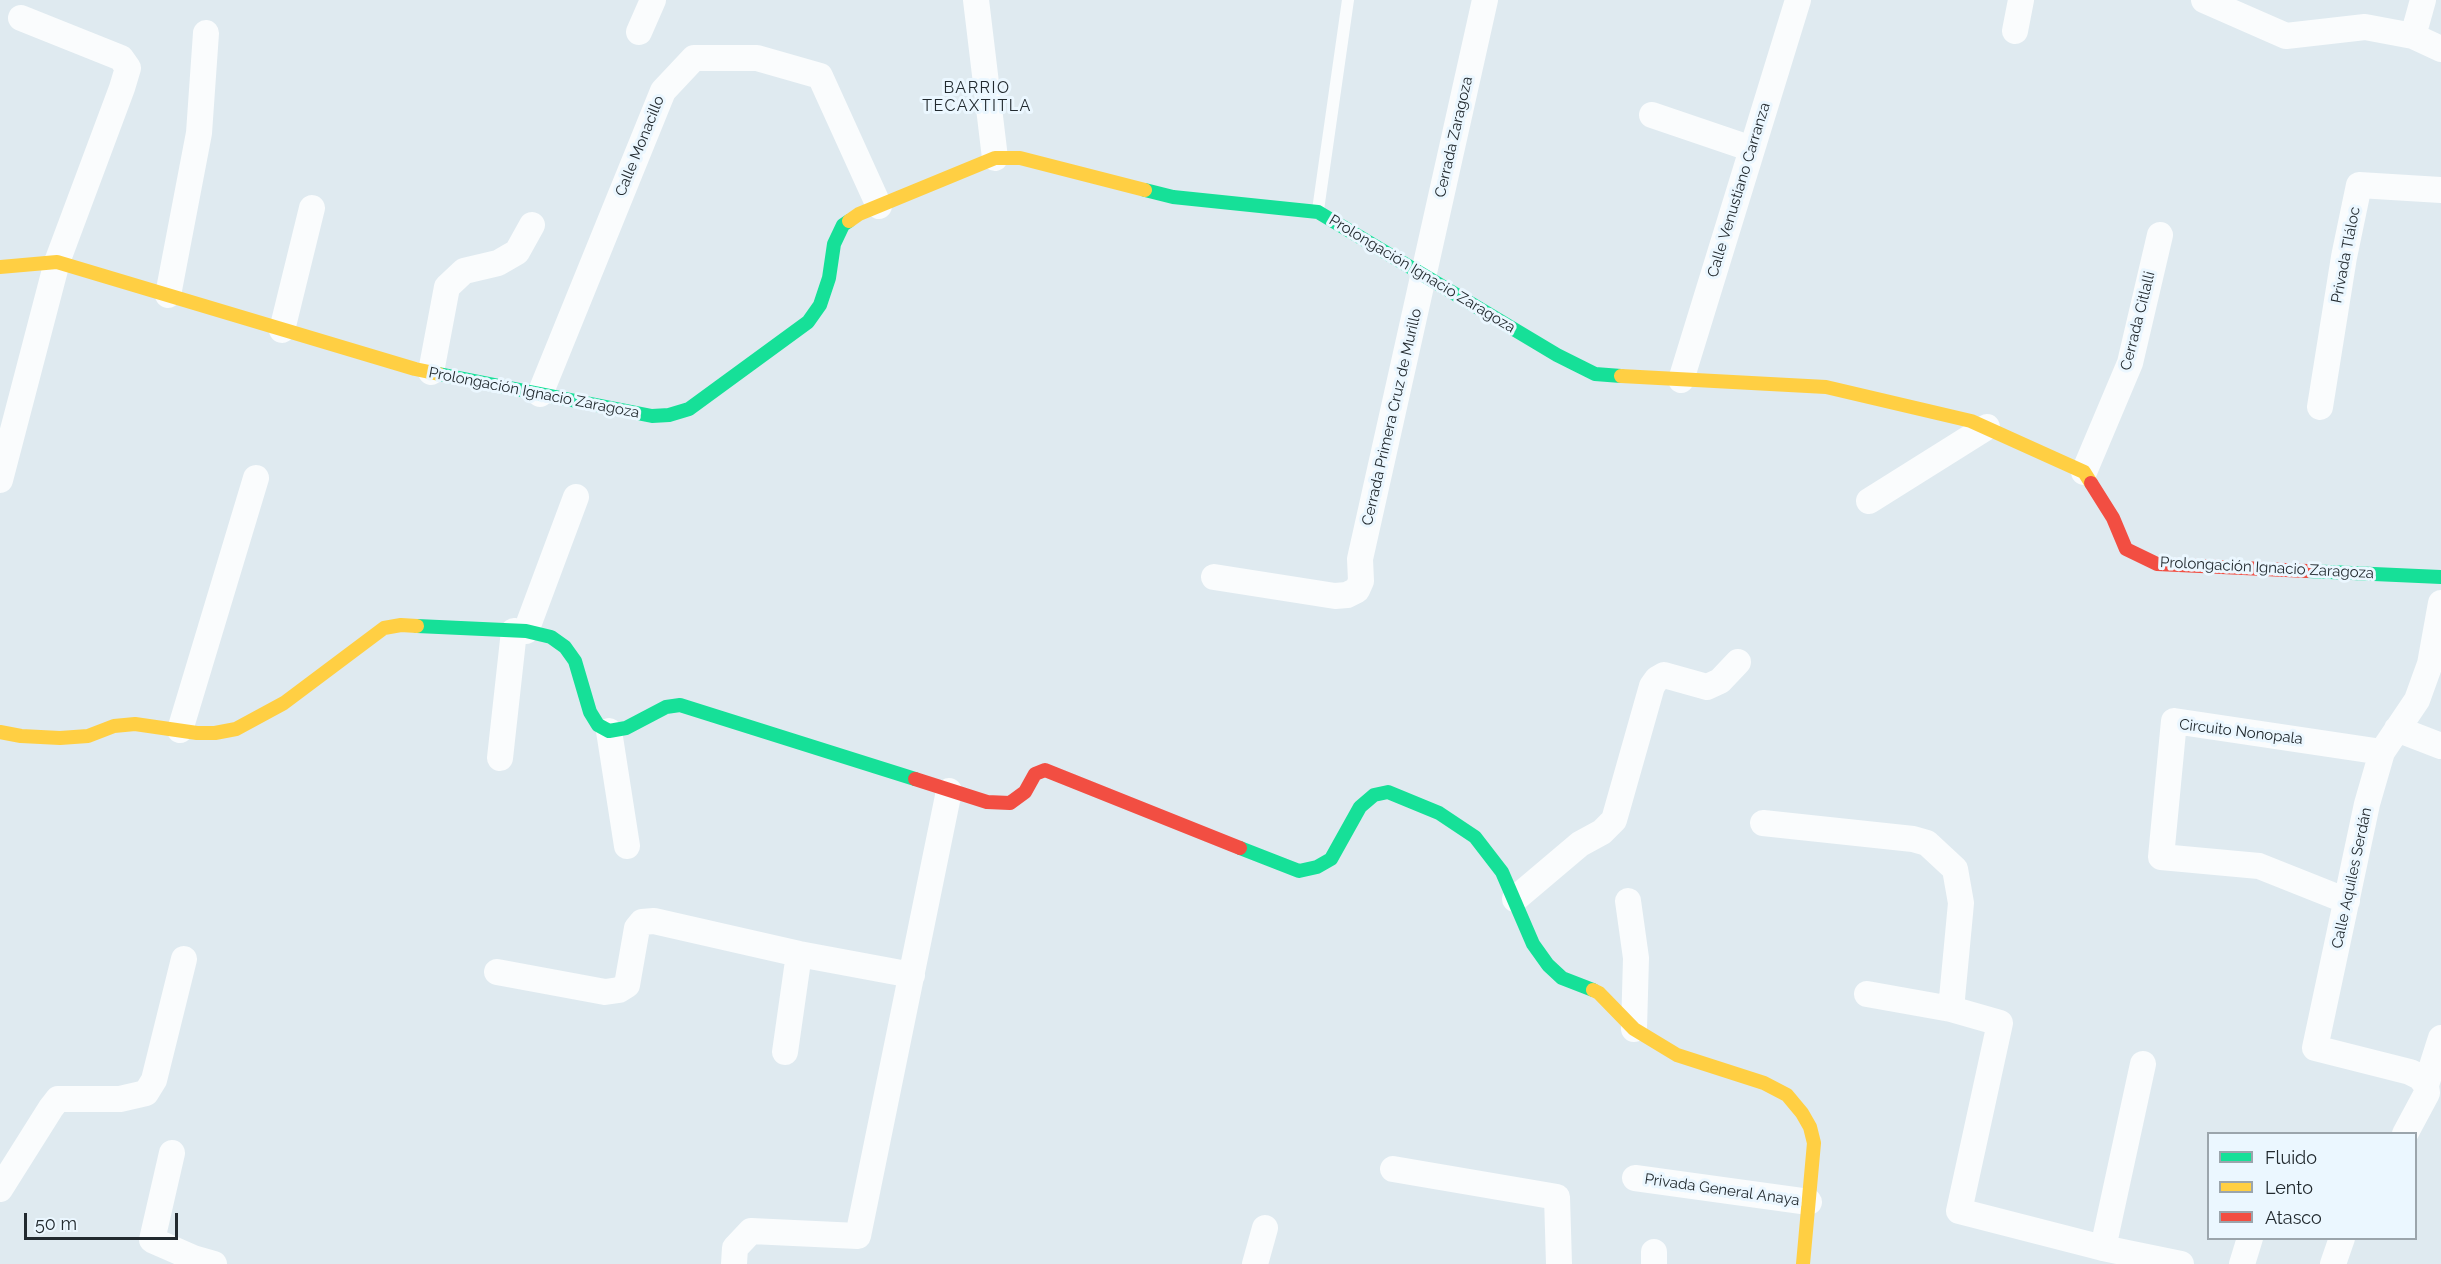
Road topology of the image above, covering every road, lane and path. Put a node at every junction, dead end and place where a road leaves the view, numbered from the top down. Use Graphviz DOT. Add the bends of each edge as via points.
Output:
graph roads {
  1 [pos="653,0"];
  2 [pos="976,0"];
  3 [pos="1348,0"];
  4 [pos="1485,0"];
  5 [pos="1798,0"];
  6 [pos="2021,0"];
  7 [pos="2204,0"];
  8 [pos="2423,0"];
  9 [pos="21,18"];
  10 [pos="2015,31"];
  11 [pos="639,32"];
  12 [pos="206,33"];
  13 [pos="2414,36"];
  14 [pos="2441,49"];
  15 [pos="1652,115"];
  16 [pos="1752,149"];
  17 [pos="995,158"];
  18 [pos="2441,190"];
  19 [pos="879,206"];
  20 [pos="312,208"];
  21 [pos="1318,212"];
  22 [pos="532,225"];
  23 [pos="2160,235"];
  24 [pos="57,262"];
  25 [pos="0,267"];
  26 [pos="1424,274"];
  27 [pos="168,296"];
  28 [pos="282,330"];
  29 [pos="431,372"];
  30 [pos="1681,380"];
  31 [pos="540,394"];
  32 [pos="2320,407"];
  33 [pos="1987,427"];
  34 [pos="2084,472"];
  35 [pos="256,478"];
  36 [pos="0,480"];
  37 [pos="576,497"];
  38 [pos="1869,501"];
  39 [pos="1214,577"];
  40 [pos="2441,577"];
  41 [pos="2441,603"];
  42 [pos="520,631"];
  43 [pos="1738,662"];
  44 [pos="2397,729"];
  45 [pos="180,730"];
  46 [pos="609,731"];
  47 [pos="0,732"];
  48 [pos="2441,746"];
  49 [pos="2382,752"];
  50 [pos="500,758"];
  51 [pos="950,791"];
  52 [pos="1763,823"];
  53 [pos="627,846"];
  54 [pos="1515,899"];
  55 [pos="1628,901"];
  56 [pos="2347,901"];
  57 [pos="799,954"];
  58 [pos="184,959"];
  59 [pos="497,972"];
  60 [pos="912,975"];
  61 [pos="1868,994"];
  62 [pos="1951,1009"];
  63 [pos="1634,1029"];
  64 [pos="2441,1038"];
  65 [pos="785,1052"];
  66 [pos="2143,1064"];
  67 [pos="2426,1085"];
  68 [pos="2406,1132"];
  69 [pos="172,1153"];
  70 [pos="1393,1169"];
  71 [pos="1635,1178"];
  72 [pos="0,1189"];
  73 [pos="1809,1202"];
  74 [pos="1265,1228"];
  75 [pos="2250,1240"];
  76 [pos="2342,1240"];
  77 [pos="2103,1248"];
  78 [pos="214,1264"];
  79 [pos="734,1264"];
  80 [pos="1256,1264"];
  81 [pos="1559,1264"];
  82 [pos="1803,1264"];
  83 [pos="2181,1264"];
  84 [pos="2242,1264"];
  85 [pos="2333,1264"];
  1 -- 11 [label="street"];
  2 -- 17 [label="street"];
  3 -- 21 [label="lane"];
  4 -- 26 [label="street, Cerrada Zaragoza"];
  5 -- 16 [label="street, Calle Venustiano Carranza"];
  6 -- 10 [label="street"];
  7 -- 13 [label="street" via="2286,36 2365,27"];
  8 -- 13 [label="street"];
  9 -- 24 [label="street" via="121,58 128,68"];
  12 -- 27 [label="street" via="200,133"];
  13 -- 14 [label="street"];
  15 -- 16 [label="street"];
  16 -- 30 [label="street, Calle Venustiano Carranza"];
  17 -- 19 [label="street, Prolongación Ignacio Zaragoza"];
  17 -- 21 [label="street, Prolongación Ignacio Zaragoza" via="1020,158 1173,197"];
  18 -- 32 [label="street, Privada Tláloc" via="2359,185"];
  19 -- 31 [label="street, Prolongación Ignacio Zaragoza" via="843,225 834,244 820,305 808,322 689,409 652,416"];
  19 -- 31 [label="street, Calle Monacillo" via="820,76 757,58 694,58 663,91"];
  20 -- 28 [label="street"];
  21 -- 26 [label="street, Prolongación Ignacio Zaragoza"];
  22 -- 29 [label="street" via="517,252 498,263 464,271 447,286"];
  23 -- 34 [label="street, Cerrada Citlalli" via="2130,363"];
  24 -- 25 [label="street, Prolongación Ignacio Zaragoza"];
  24 -- 27 [label="street, Prolongación Ignacio Zaragoza"];
  24 -- 36 [label="street"];
  26 -- 30 [label="street, Prolongación Ignacio Zaragoza" via="1595,374"];
  26 -- 39 [label="street, Cerrada Primera Cruz de Murillo" via="1360,559 1361,581 1357,590 1335,596"];
  27 -- 28 [label="street, Prolongación Ignacio Zaragoza"];
  28 -- 29 [label="street, Prolongación Ignacio Zaragoza"];
  29 -- 31 [label="street, Prolongación Ignacio Zaragoza"];
  30 -- 33 [label="street, Prolongación Ignacio Zaragoza" via="1826,387"];
  33 -- 34 [label="street, Prolongación Ignacio Zaragoza"];
  33 -- 38 [label="street"];
  34 -- 40 [label="street, Prolongación Ignacio Zaragoza" via="2113,518 2126,549 2157,564"];
  35 -- 45 [label="street"];
  37 -- 42 [label="street"];
  41 -- 44 [label="street, Calle Aquiles Serdán" via="2430,664 2417,700"];
  42 -- 45 [label="street" via="402,625 384,628 284,703 236,729 215,733"];
  42 -- 46 [label="street" via="551,637 565,647 575,661 590,712 598,725"];
  42 -- 50 [label="street"];
  43 -- 54 [label="street" via="1720,681 1707,687 1664,675 1657,679 1614,820"];
  44 -- 48 [label="street"];
  44 -- 49 [label="street, Calle Aquiles Serdán"];
  45 -- 47 [label="street" via="135,724 60,738"];
  46 -- 51 [label="street" via="626,728 666,707 680,705"];
  46 -- 53 [label="street"];
  49 -- 56 [label="street, Calle Aquiles Serdán"];
  49 -- 56 [label="street, Circuito Nonopala" via="2174,721 2161,857 2259,866"];
  51 -- 54 [label="street" via="987,802 1010,802 1025,792 1035,774 1045,770 1299,871 1331,859 1360,807 1374,795 1388,792 1439,813 1475,837 1502,872"];
  51 -- 60 [label="street"];
  52 -- 62 [label="street" via="1913,839 1927,843 1955,869 1962,903"];
  54 -- 63 [label="street" via="1533,944 1548,965 1562,978 1599,993"];
  55 -- 63 [label="street" via="1636,957"];
  56 -- 67 [label="street, Calle Aquiles Serdán" via="2315,1048 2410,1072"];
  57 -- 59 [label="street" via="654,921 642,922 637,928 627,985 619,990 605,992"];
  57 -- 60 [label="street"];
  57 -- 65 [label="street"];
  58 -- 72 [label="street" via="154,1080 146,1093 120,1099 58,1099"];
  60 -- 79 [label="street" via="858,1236 751,1231 735,1248"];
  61 -- 62 [label="street"];
  62 -- 77 [label="street" via="2000,1023 1959,1211"];
  63 -- 73 [label="street" via="1677,1055 1764,1083 1786,1095 1802,1113 1814,1143"];
  64 -- 67 [label="street"];
  66 -- 77 [label="street"];
  67 -- 68 [label="street" via="2427,1093"];
  69 -- 78 [label="street" via="152,1240"];
  70 -- 81 [label="street" via="1557,1197"];
  71 -- 73 [label="street, Privada General Anaya"];
  73 -- 82 [label="street"];
  74 -- 80 [label="street"];
  75 -- 84 [label="street"];
  76 -- 85 [label="street"];
  77 -- 83 [label="street"];
}
